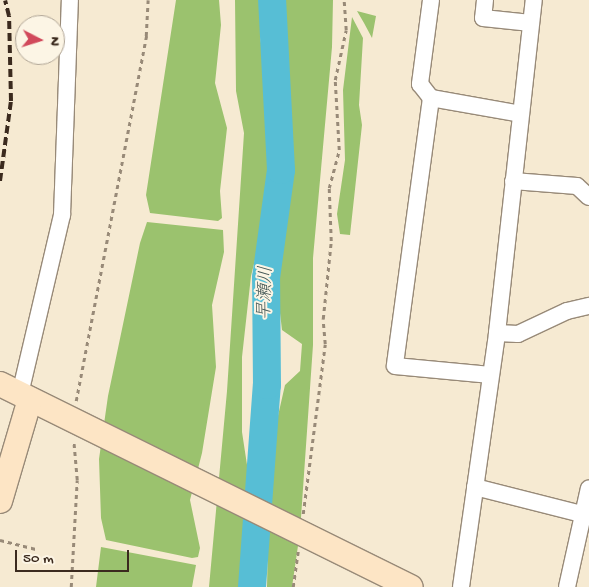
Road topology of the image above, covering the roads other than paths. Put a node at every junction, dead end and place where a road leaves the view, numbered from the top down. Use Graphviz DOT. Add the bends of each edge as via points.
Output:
graph roads {
  1 [pos="70,0"];
  2 [pos="431,0"];
  3 [pos="485,0"];
  4 [pos="534,0"];
  5 [pos="532,23"];
  6 [pos="431,98"];
  7 [pos="521,114"];
  8 [pos="513,181"];
  9 [pos="589,197"];
  10 [pos="589,306"];
  11 [pos="496,333"];
  12 [pos="491,375"];
  13 [pos="17,392"];
  14 [pos="475,486"];
  15 [pos="589,488"];
  16 [pos="0,501"];
  17 [pos="586,514"];
  18 [pos="411,587"];
  19 [pos="461,587"];
  20 [pos="567,587"];
  1 -- 13 [label="street" via="62,215"];
  2 -- 6 [label="street" via="420,84"];
  3 -- 5 [label="street" via="483,18"];
  4 -- 5 [label="street"];
  5 -- 7 [label="street"];
  6 -- 7 [label="street"];
  6 -- 12 [label="street" via="395,366"];
  7 -- 8 [label="street"];
  8 -- 9 [label="street" via="577,186"];
  8 -- 11 [label="street"];
  10 -- 11 [label="street" via="567,311 518,334"];
  11 -- 12 [label="street"];
  12 -- 14 [label="street"];
  13 -- 16 [label="street"];
  13 -- 18 [label="street" via="77,427"];
  14 -- 17 [label="street"];
  14 -- 19 [label="street"];
  15 -- 17 [label="street"];
  17 -- 20 [label="street"];
}
